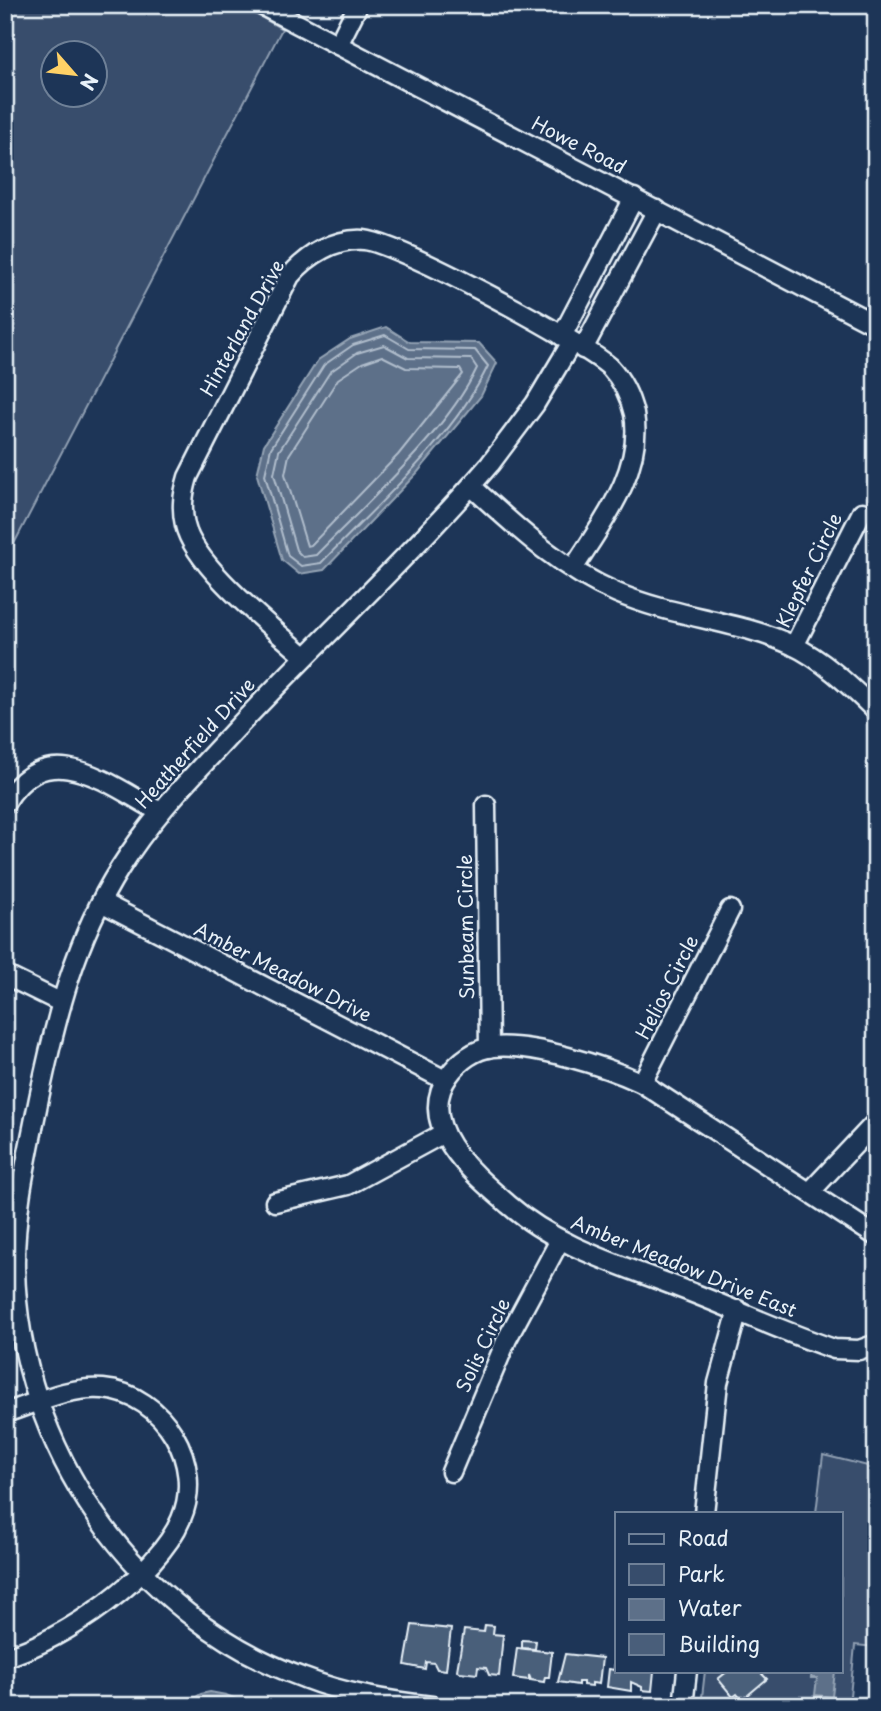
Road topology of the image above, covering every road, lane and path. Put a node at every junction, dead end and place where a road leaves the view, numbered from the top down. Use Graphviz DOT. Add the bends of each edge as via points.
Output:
graph roads {
  1 [pos="261,5"];
  2 [pos="358,5"];
  3 [pos="338,45"];
  4 [pos="634,198"];
  5 [pos="657,210"];
  6 [pos="876,325"];
  7 [pos="572,342"];
  8 [pos="471,485"];
  9 [pos="862,512"];
  10 [pos="572,569"];
  11 [pos="794,646"];
  12 [pos="304,656"];
  13 [pos="876,711"];
  14 [pos="5,803"];
  15 [pos="486,805"];
  16 [pos="158,811"];
  17 [pos="101,902"];
  18 [pos="730,910"];
  19 [pos="5,975"];
  20 [pos="60,1002"];
  21 [pos="489,1048"];
  22 [pos="445,1080"];
  23 [pos="642,1083"];
  24 [pos="876,1122"];
  25 [pos="442,1134"];
  26 [pos="810,1192"];
  27 [pos="275,1202"];
  28 [pos="12,1205"];
  29 [pos="876,1236"];
  30 [pos="560,1240"];
  31 [pos="738,1310"];
  32 [pos="876,1344"];
  33 [pos="38,1402"];
  34 [pos="5,1413"];
  35 [pos="451,1472"];
  36 [pos="704,1512"];
  37 [pos="140,1571"];
  38 [pos="5,1657"];
  39 [pos="687,1672"];
  40 [pos="432,1706"];
  41 [pos="683,1706"];
  1 -- 3 [label="street, Howe Road"];
  2 -- 3 [label="street"];
  3 -- 4 [label="street, Howe Road"];
  4 -- 5 [label="street, Howe Road"];
  4 -- 7 [label="street, Heatherfield Drive"];
  5 -- 6 [label="street, Howe Road"];
  5 -- 7 [label="street, Heatherfield Drive"];
  7 -- 8 [label="street, Heatherfield Drive" via="535,404"];
  7 -- 10 [label="street, Hinterland Drive" via="611,369 622,384 632,407 635,437 626,477"];
  7 -- 12 [label="street, Hinterland Drive" via="376,242 332,246 307,258 290,276 198,456 182,510 185,528 210,568"];
  8 -- 10 [label="street" via="539,547"];
  8 -- 12 [label="street, Heatherfield Drive"];
  9 -- 11 [label="street, Klepfer Circle"];
  10 -- 11 [label="street" via="632,598"];
  11 -- 13 [label="street"];
  12 -- 16 [label="street, Heatherfield Drive"];
  14 -- 16 [label="street" via="26,779 60,766 86,772"];
  15 -- 21 [label="street, Sunbeam Circle"];
  16 -- 17 [label="street, Heatherfield Drive"];
  17 -- 20 [label="street, Heatherfield Drive"];
  17 -- 22 [label="street, Amber Meadow Drive"];
  18 -- 23 [label="street, Helios Circle"];
  19 -- 20 [label="street"];
  20 -- 28 [label="street, Heatherfield Drive"];
  21 -- 22 [label="street" via="461,1061"];
  21 -- 23 [label="street" via="579,1060"];
  22 -- 25 [label="street" via="438,1105"];
  23 -- 26 [label="street"];
  24 -- 26 [label="street"];
  25 -- 27 [label="street" via="348,1185"];
  25 -- 30 [label="street, Amber Meadow Drive East" via="510,1206"];
  26 -- 29 [label="street"];
  28 -- 33 [label="street, Heatherfield Drive" via="19,1317"];
  30 -- 31 [label="street, Amber Meadow Drive East"];
  30 -- 35 [label="street, Solis Circle" via="502,1352"];
  31 -- 32 [label="street, Amber Meadow Drive East" via="834,1349 859,1350"];
  31 -- 36 [label="street" via="718,1383"];
  33 -- 34 [label="street"];
  33 -- 37 [label="street, Heatherfield Drive" via="77,1487"];
  33 -- 37 [label="street" via="78,1390 113,1390 151,1408 171,1429 187,1467 186,1505 170,1540"];
  37 -- 38 [label="street" via="81,1623 39,1646"];
  37 -- 40 [label="street, Heatherfield Drive" via="207,1627 274,1666 352,1693"];
  39 -- 41 [label="street"];
}
